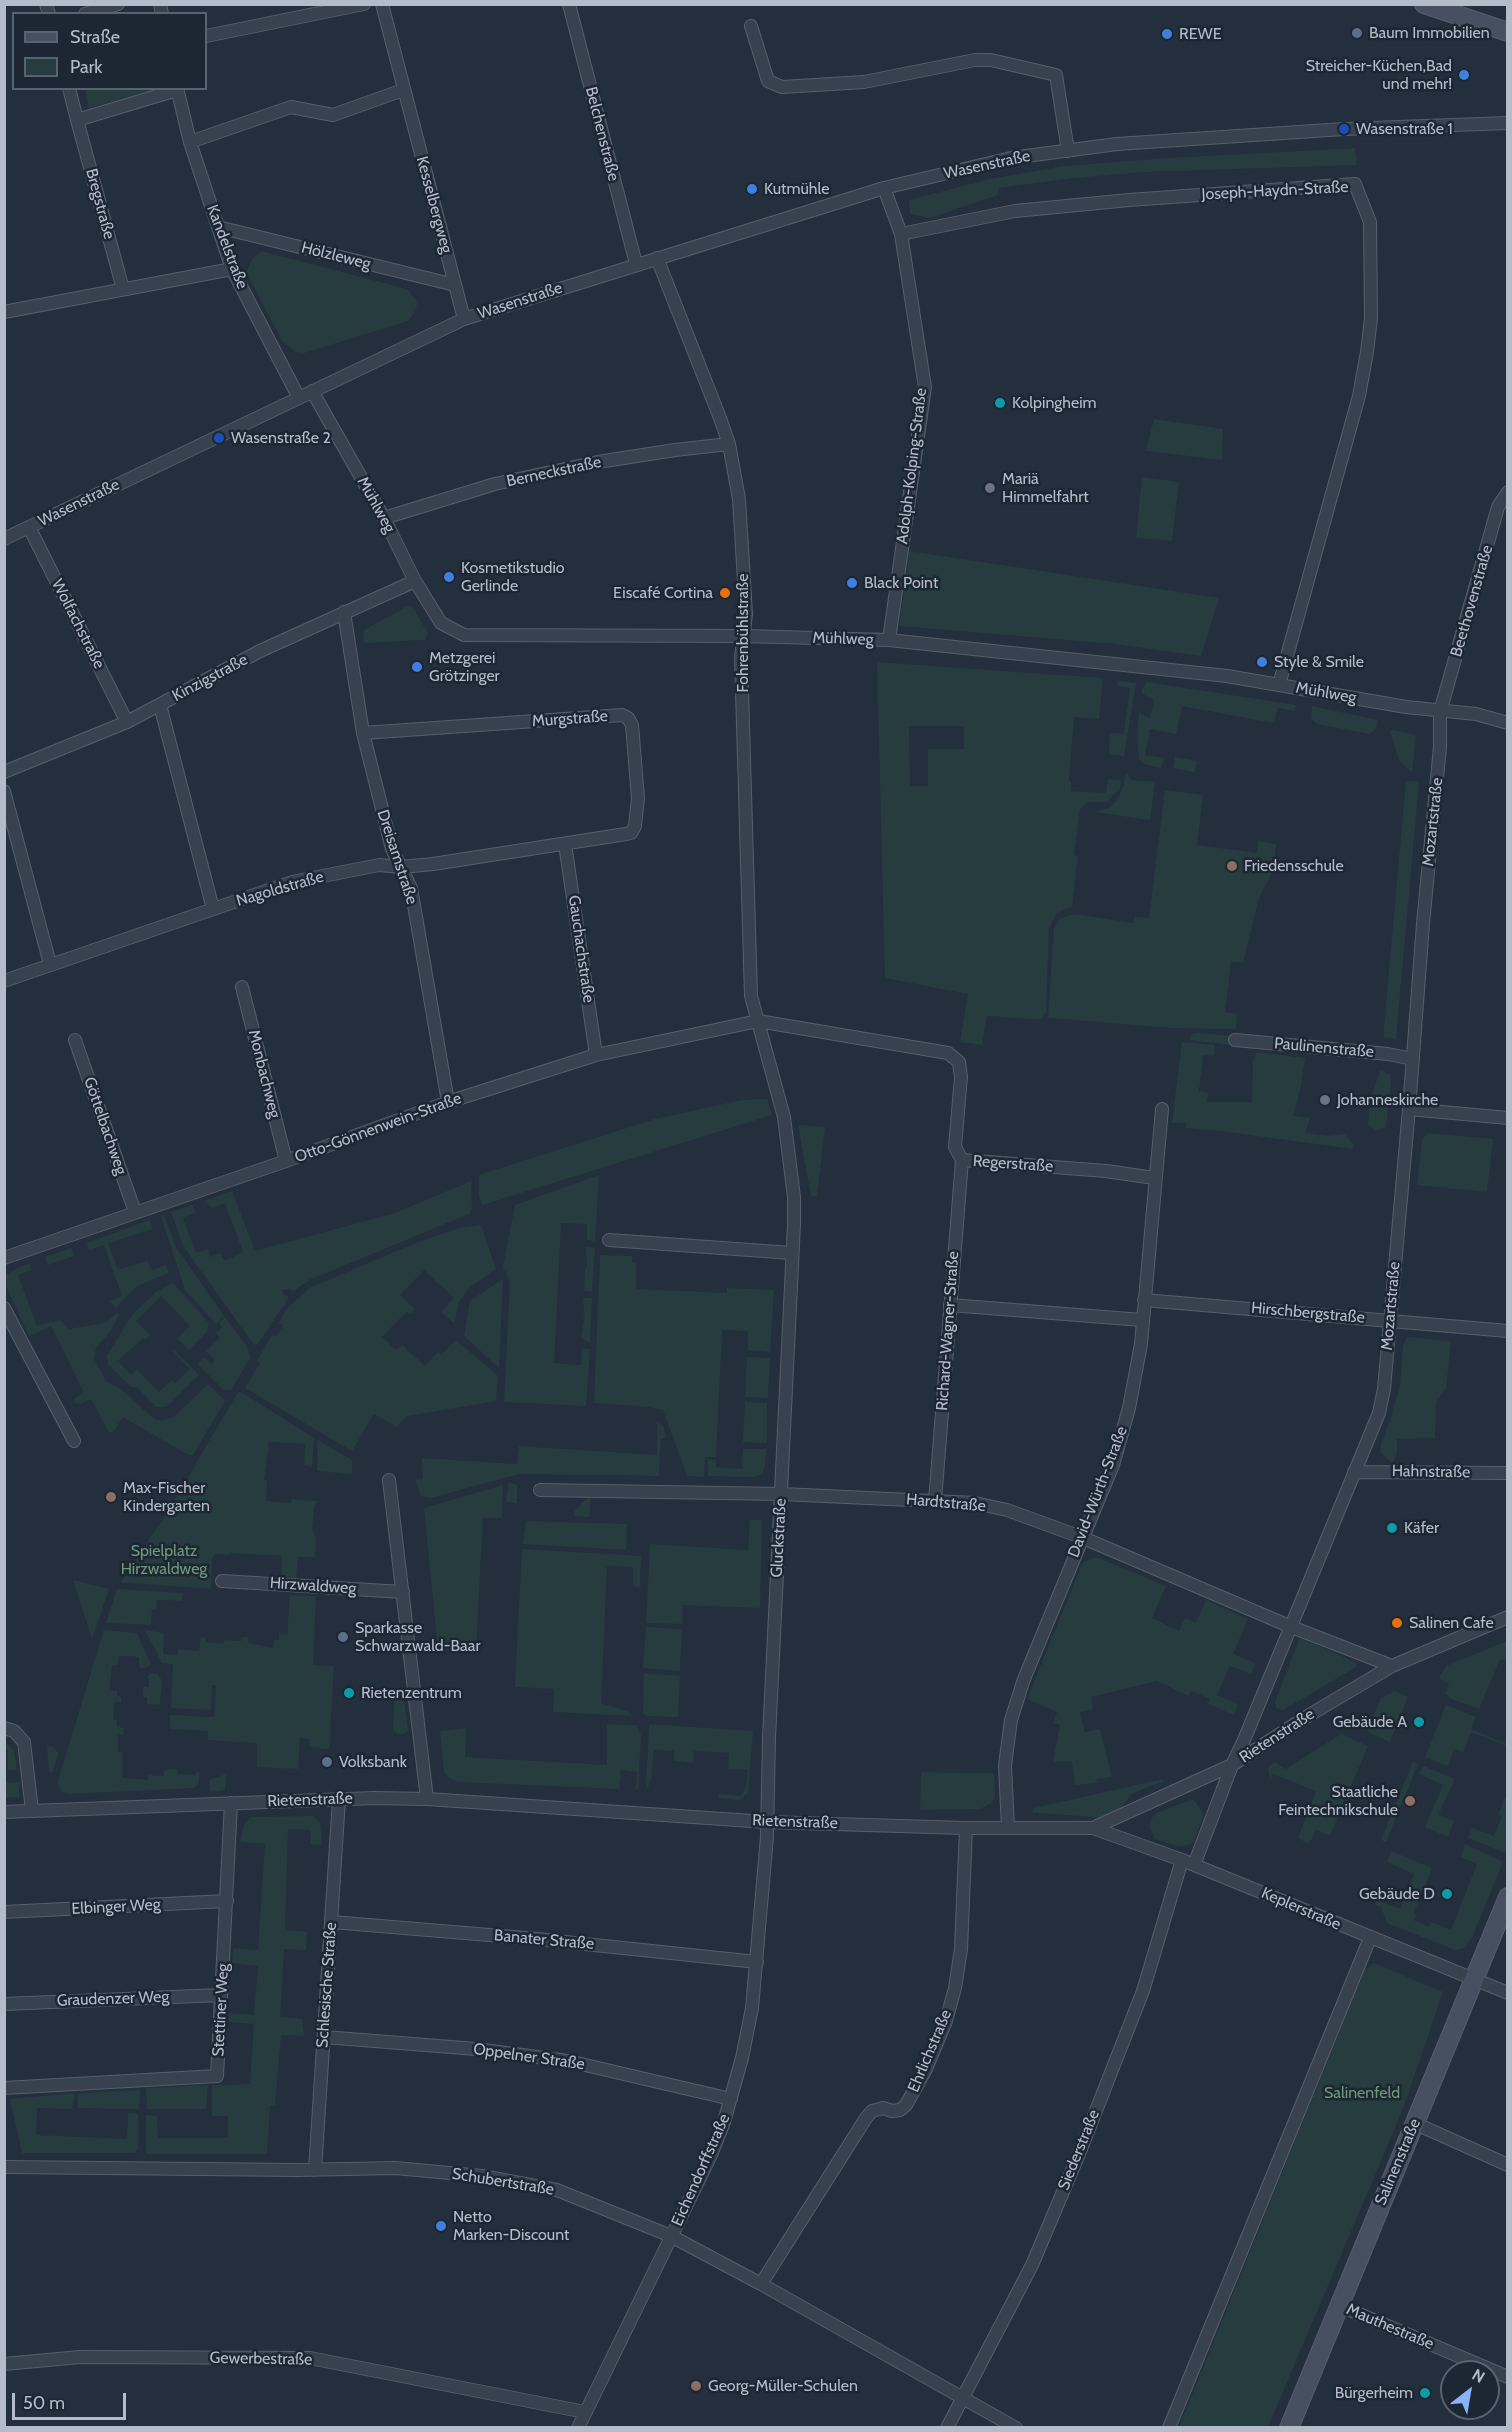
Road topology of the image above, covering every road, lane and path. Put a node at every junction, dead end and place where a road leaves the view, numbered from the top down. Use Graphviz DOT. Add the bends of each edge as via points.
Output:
graph roads {
  1 [pos="118,4"];
  2 [pos="364,4"];
  3 [pos="382,4"];
  4 [pos="569,4"];
  5 [pos="1424,4"];
  6 [pos="92,12"];
  7 [pos="751,26"];
  8 [pos="1508,32"];
  9 [pos="207,36"];
  10 [pos="70,90"];
  11 [pos="174,90"];
  12 [pos="177,90"];
  13 [pos="403,90"];
  14 [pos="77,120"];
  15 [pos="1508,123"];
  16 [pos="190,142"];
  17 [pos="1068,151"];
  18 [pos="884,188"];
  19 [pos="218,227"];
  20 [pos="901,234"];
  21 [pos="657,258"];
  22 [pos="636,264"];
  23 [pos="232,269"];
  24 [pos="455,285"];
  25 [pos="123,289"];
  26 [pos="4,312"];
  27 [pos="464,319"];
  28 [pos="312,391"];
  29 [pos="299,398"];
  30 [pos="729,444"];
  31 [pos="1508,492"];
  32 [pos="384,518"];
  33 [pos="29,526"];
  34 [pos="4,539"];
  35 [pos="416,581"];
  36 [pos="344,612"];
  37 [pos="743,636"];
  38 [pos="889,640"];
  39 [pos="1279,685"];
  40 [pos="160,705"];
  41 [pos="1440,712"];
  42 [pos="127,722"];
  43 [pos="1508,723"];
  44 [pos="363,733"];
  45 [pos="4,772"];
  46 [pos="4,791"];
  47 [pos="565,844"];
  48 [pos="401,867"];
  49 [pos="213,909"];
  50 [pos="50,964"];
  51 [pos="4,981"];
  52 [pos="242,987"];
  53 [pos="758,1021"];
  54 [pos="75,1040"];
  55 [pos="1234,1040"];
  56 [pos="596,1054"];
  57 [pos="1413,1059"];
  58 [pos="448,1102"];
  59 [pos="1162,1109"];
  60 [pos="1409,1109"];
  61 [pos="1508,1118"];
  62 [pos="962,1160"];
  63 [pos="286,1161"];
  64 [pos="1155,1178"];
  65 [pos="135,1212"];
  66 [pos="609,1240"];
  67 [pos="792,1253"];
  68 [pos="4,1258"];
  69 [pos="1144,1300"];
  70 [pos="950,1305"];
  71 [pos="4,1308"];
  72 [pos="1142,1320"];
  73 [pos="1389,1321"];
  74 [pos="1508,1331"];
  75 [pos="74,1441"];
  76 [pos="1354,1472"];
  77 [pos="1508,1473"];
  78 [pos="389,1480"];
  79 [pos="540,1490"];
  80 [pos="782,1494"];
  81 [pos="935,1501"];
  82 [pos="1082,1537"];
  83 [pos="222,1581"];
  84 [pos="403,1592"];
  85 [pos="1508,1617"];
  86 [pos="1289,1626"];
  87 [pos="1392,1666"];
  88 [pos="4,1728"];
  89 [pos="1232,1765"];
  90 [pos="339,1799"];
  91 [pos="427,1799"];
  92 [pos="231,1803"];
  93 [pos="32,1810"];
  94 [pos="4,1812"];
  95 [pos="767,1822"];
  96 [pos="966,1828"];
  97 [pos="1008,1828"];
  98 [pos="1093,1828"];
  99 [pos="1182,1860"];
  100 [pos="1194,1865"];
  101 [pos="1508,1897"];
  102 [pos="227,1901"];
  103 [pos="4,1912"];
  104 [pos="332,1922"];
  105 [pos="1370,1938"];
  106 [pos="757,1962"];
  107 [pos="1475,1980"];
  108 [pos="1508,1993"];
  109 [pos="221,1995"];
  110 [pos="4,2004"];
  111 [pos="324,2037"];
  112 [pos="4,2088"];
  113 [pos="731,2099"];
  114 [pos="1414,2123"];
  115 [pos="1508,2165"];
  116 [pos="4,2167"];
  117 [pos="315,2170"];
  118 [pos="671,2236"];
  119 [pos="761,2284"];
  120 [pos="1338,2305"];
  121 [pos="4,2364"];
  122 [pos="1508,2377"];
  123 [pos="962,2398"];
  124 [pos="585,2412"];
  125 [pos="578,2427"];
  126 [pos="947,2427"];
  127 [pos="1016,2427"];
  128 [pos="1169,2427"];
  129 [pos="1289,2427"];
  1 -- 6 [label="street"];
  2 -- 9 [label="street"];
  3 -- 13 [label="street, Kesselbergweg"];
  4 -- 22 [label="street, Belchenstraße"];
  5 -- 8 [label="street"];
  7 -- 17 [label="street" via="768,81 782,87 864,82 975,60 1056,75"];
  10 -- 14 [label="street, Bregstraße"];
  11 -- 14 [label="street"];
  12 -- 16 [label="street, Kandelstraße"];
  13 -- 16 [label="street" via="333,114 291,108"];
  13 -- 24 [label="street, Kesselbergweg"];
  14 -- 25 [label="street, Bregstraße"];
  15 -- 17 [label="street, Wasenstraße" via="1344,129 1117,144"];
  16 -- 19 [label="street, Kandelstraße"];
  17 -- 18 [label="street, Wasenstraße" via="1011,158"];
  18 -- 20 [label="street, Adolph-Kolping-Straße"];
  18 -- 21 [label="street, Wasenstraße"];
  19 -- 23 [label="street, Kandelstraße"];
  19 -- 24 [label="street, Hölzleweg"];
  20 -- 38 [label="street, Adolph-Kolping-Straße" via="924,387"];
  20 -- 39 [label="street, Joseph-Haydn-Straße" via="1015,211 1355,184 1370,222 1371,311 1367,352 1359,396"];
  21 -- 22 [label="street, Wasenstraße"];
  21 -- 30 [label="street, Fohrenbühlstraße"];
  22 -- 27 [label="street, Wasenstraße"];
  23 -- 25 [label="street"];
  23 -- 29 [label="street, Kandelstraße"];
  24 -- 27 [label="street, Kesselbergweg"];
  25 -- 26 [label="street"];
  27 -- 28 [label="street, Wasenstraße"];
  28 -- 29 [label="street, Wasenstraße"];
  28 -- 32 [label="street, Mühlweg"];
  29 -- 33 [label="street, Wasenstraße"];
  30 -- 32 [label="street, Berneckstraße" via="587,465 495,484"];
  30 -- 37 [label="street, Fohrenbühlstraße" via="740,499 746,614"];
  31 -- 41 [label="street, Beethovenstraße" via="1498,507"];
  32 -- 35 [label="street, Mühlweg"];
  33 -- 34 [label="street, Wasenstraße"];
  33 -- 42 [label="street, Wolfachstraße"];
  35 -- 36 [label="street, Kinzigstraße"];
  35 -- 37 [label="street, Mühlweg" via="441,623 464,635"];
  36 -- 40 [label="street, Kinzigstraße"];
  36 -- 44 [label="street, Dreisamstraße"];
  37 -- 38 [label="street, Mühlweg"];
  37 -- 53 [label="street, Fohrenbühlstraße" via="751,996"];
  38 -- 39 [label="street, Mühlweg" via="1131,664"];
  39 -- 41 [label="street, Mühlweg"];
  40 -- 42 [label="street, Kinzigstraße"];
  40 -- 49 [label="street"];
  41 -- 43 [label="street, Mühlweg" via="1476,714"];
  41 -- 57 [label="street, Mozartstraße"];
  42 -- 45 [label="street, Kinzigstraße"];
  44 -- 47 [label="street, Murgstraße" via="622,715 628,718 632,725 638,798 635,826 631,833"];
  44 -- 48 [label="street, Dreisamstraße" via="392,849"];
  46 -- 50 [label="street"];
  47 -- 48 [label="street, Nagoldstraße"];
  47 -- 56 [label="street, Gauchachstraße"];
  48 -- 49 [label="street, Nagoldstraße" via="379,865 292,882"];
  48 -- 58 [label="street, Dreisamstraße" via="411,888"];
  49 -- 50 [label="street, Nagoldstraße"];
  50 -- 51 [label="street, Nagoldstraße"];
  52 -- 63 [label="street, Monbachweg"];
  53 -- 56 [label="street, Otto-Gönnenwein-Straße"];
  53 -- 62 [label="street, Regerstraße" via="948,1053 959,1062 961,1077 954,1147"];
  53 -- 67 [label="street, Gluckstraße" via="789,1144 795,1197"];
  54 -- 65 [label="street, Göttelbachweg"];
  55 -- 57 [label="street, Paulinenstraße"];
  56 -- 58 [label="street, Otto-Gönnenwein-Straße"];
  57 -- 60 [label="street, Mozartstraße"];
  58 -- 63 [label="street, Otto-Gönnenwein-Straße"];
  59 -- 64 [label="street, David-Würth-Straße"];
  60 -- 61 [label="street"];
  60 -- 73 [label="street, Mozartstraße"];
  62 -- 64 [label="street, Regerstraße"];
  62 -- 70 [label="street, Richard-Wagner-Straße"];
  63 -- 65 [label="street, Otto-Gönnenwein-Straße"];
  64 -- 69 [label="street, David-Würth-Straße"];
  65 -- 68 [label="street, Otto-Gönnenwein-Straße"];
  66 -- 67 [label="street"];
  67 -- 80 [label="street, Gluckstraße"];
  69 -- 72 [label="street, David-Würth-Straße"];
  69 -- 73 [label="street, Hirschbergstraße"];
  70 -- 72 [label="street"];
  70 -- 81 [label="street, Richard-Wagner-Straße"];
  71 -- 75 [label="street"];
  72 -- 82 [label="street, David-Würth-Straße" via="1130,1408 1113,1465"];
  73 -- 74 [label="street, Hirschbergstraße"];
  73 -- 76 [label="street, Mozartstraße" via="1384,1389"];
  76 -- 77 [label="street, Hahnstraße"];
  76 -- 86 [label="street, Mozartstraße"];
  78 -- 84 [label="street"];
  79 -- 80 [label="street, Hardtstraße"];
  80 -- 81 [label="street, Hardtstraße"];
  80 -- 95 [label="street, Gluckstraße"];
  81 -- 82 [label="street, Hardtstraße" via="1007,1510"];
  82 -- 86 [label="street, Hardtstraße"];
  82 -- 97 [label="street, David-Würth-Straße" via="1011,1720 1005,1765"];
  83 -- 84 [label="street, Hirzwaldweg"];
  84 -- 91 [label="street"];
  85 -- 87 [label="street, Rietenstraße"];
  86 -- 87 [label="street, Hardtstraße"];
  86 -- 89 [label="street, Mozartstraße"];
  87 -- 89 [label="street, Rietenstraße"];
  88 -- 93 [label="street" via="14,1731 24,1742"];
  89 -- 98 [label="street, Rietenstraße"];
  89 -- 100 [label="street, Mozartstraße"];
  90 -- 91 [label="street, Rietenstraße"];
  90 -- 92 [label="street, Rietenstraße"];
  90 -- 104 [label="street, Schlesische Straße"];
  91 -- 95 [label="street, Rietenstraße"];
  92 -- 93 [label="street, Rietenstraße"];
  92 -- 102 [label="street, Stettiner Weg"];
  93 -- 94 [label="street, Rietenstraße"];
  95 -- 96 [label="street, Rietenstraße"];
  95 -- 106 [label="street, Eichendorffstraße"];
  96 -- 97 [label="street, Rietenstraße"];
  96 -- 119 [label="street, Ehrlichstraße" via="961,1949 955,1988 926,2068 900,2110 883,2108 866,2118"];
  97 -- 98 [label="street, Rietenstraße"];
  98 -- 99 [label="street, Keplerstraße"];
  99 -- 100 [label="street, Keplerstraße"];
  99 -- 123 [label="street, Siederstraße" via="1143,1991 1078,2154 1032,2265"];
  100 -- 105 [label="street, Keplerstraße"];
  101 -- 107 [label="street, Salinenstraße"];
  102 -- 103 [label="street, Elbinger Weg"];
  102 -- 109 [label="street, Stettiner Weg"];
  104 -- 106 [label="street, Banater Straße"];
  104 -- 111 [label="street, Schlesische Straße"];
  105 -- 107 [label="street, Keplerstraße"];
  105 -- 128 [label="street"];
  106 -- 113 [label="street, Eichendorffstraße" via="752,2008"];
  107 -- 108 [label="street, Keplerstraße"];
  107 -- 114 [label="street, Salinenstraße"];
  109 -- 110 [label="street, Graudenzer Weg"];
  109 -- 112 [label="street, Stettiner Weg" via="217,2076"];
  111 -- 113 [label="street, Oppelner Straße" via="568,2061"];
  111 -- 117 [label="street, Schlesische Straße"];
  113 -- 118 [label="street, Eichendorffstraße" via="711,2155"];
  114 -- 115 [label="street"];
  114 -- 120 [label="street, Salinenstraße"];
  116 -- 117 [label="street, Schubertstraße"];
  117 -- 118 [label="street, Schubertstraße" via="395,2168 492,2178 557,2190"];
  118 -- 119 [label="street, Schubertstraße"];
  118 -- 124 [label="street, Eichendorffstraße"];
  119 -- 123 [label="street, Schubertstraße"];
  120 -- 122 [label="street, Mauthestraße"];
  120 -- 129 [label="street, Salinenstraße"];
  121 -- 124 [label="street, Gewerbestraße" via="80,2357 310,2358"];
  123 -- 126 [label="street, Siederstraße"];
  123 -- 127 [label="street, Schubertstraße"];
  124 -- 125 [label="street, Eichendorffstraße"];
}
